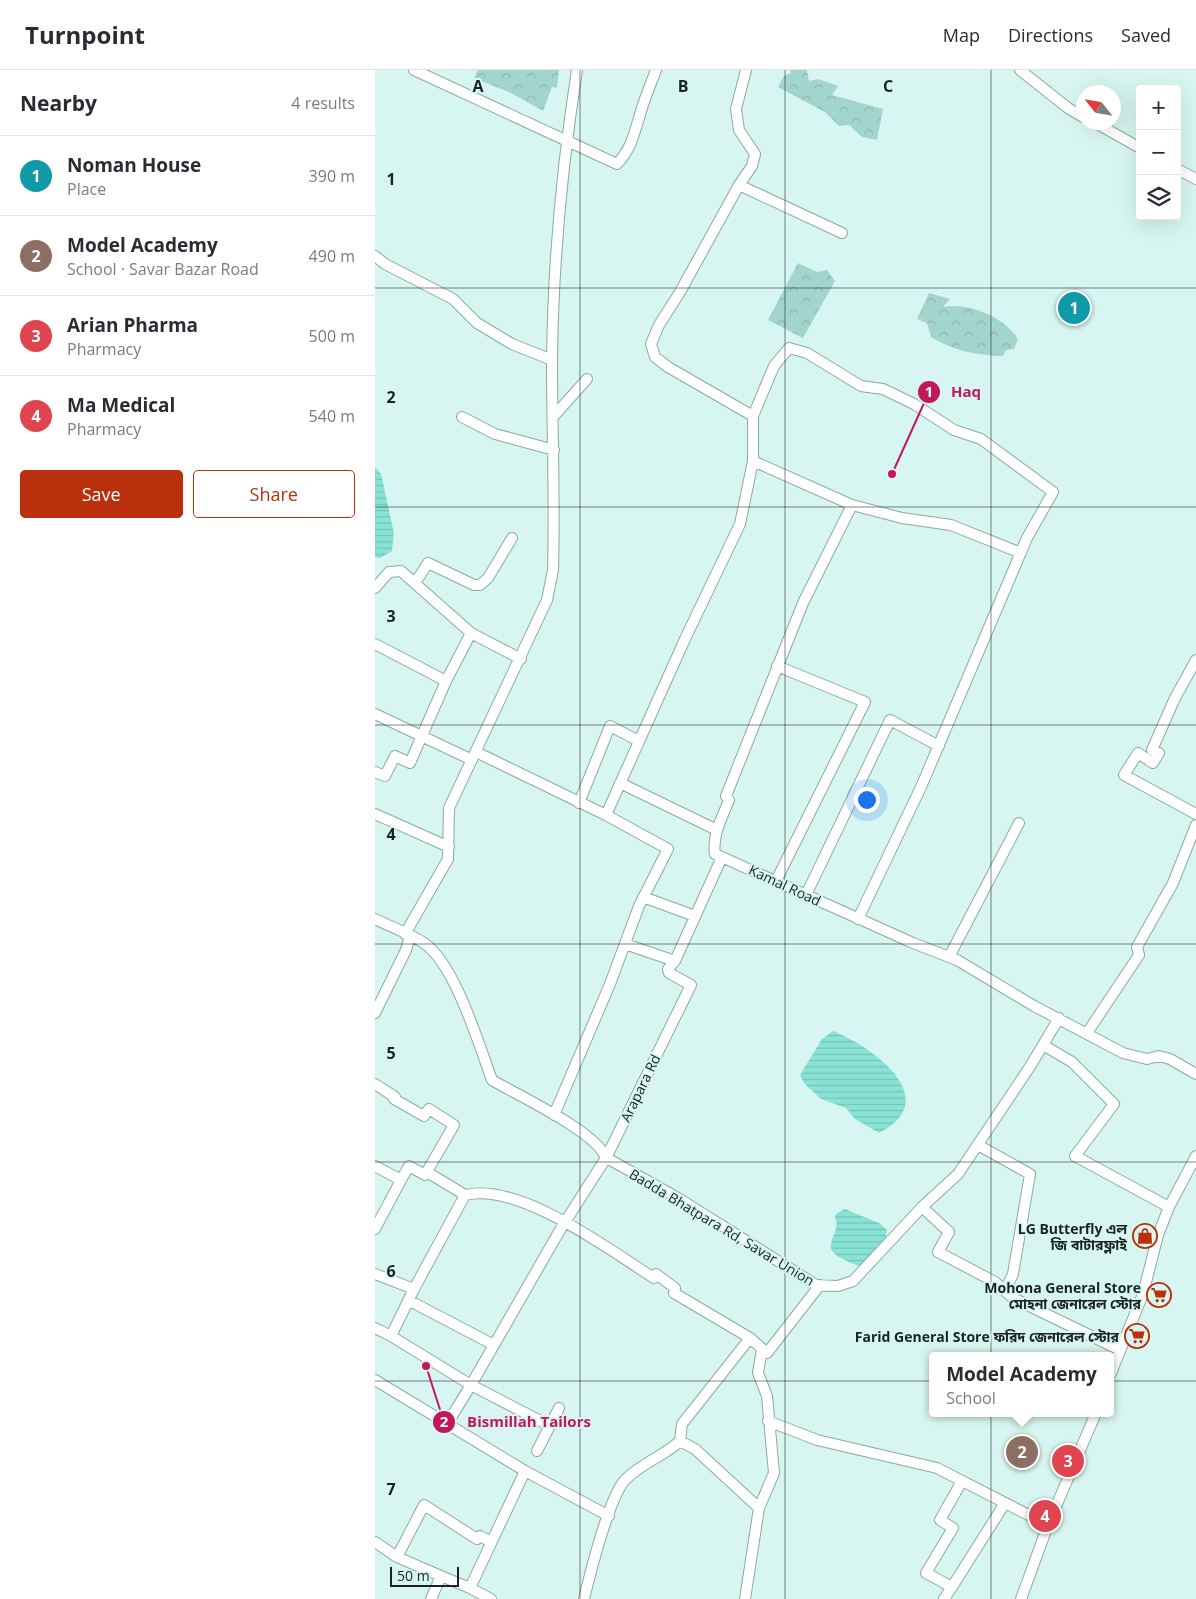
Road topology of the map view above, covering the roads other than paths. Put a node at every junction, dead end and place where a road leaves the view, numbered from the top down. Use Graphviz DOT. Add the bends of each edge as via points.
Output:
graph roads {
  1 [pos="414,70"];
  2 [pos="577,70"];
  3 [pos="656,70"];
  4 [pos="746,70"];
  5 [pos="1020,70"];
  6 [pos="1076,113"];
  7 [pos="1107,130"];
  8 [pos="566,140"];
  9 [pos="1136,146"];
  10 [pos="1181,171"];
  11 [pos="1196,179"];
  12 [pos="739,185"];
  13 [pos="843,233"];
  14 [pos="375,256"];
  15 [pos="552,360"];
  16 [pos="587,379"];
  17 [pos="753,416"];
  18 [pos="462,417"];
  19 [pos="553,417"];
  20 [pos="554,450"];
  21 [pos="753,461"];
  22 [pos="852,505"];
  23 [pos="512,538"];
  24 [pos="1021,553"];
  25 [pos="415,583"];
  26 [pos="375,588"];
  27 [pos="471,633"];
  28 [pos="375,644"];
  29 [pos="521,659"];
  30 [pos="1196,660"];
  31 [pos="777,666"];
  32 [pos="447,681"];
  33 [pos="375,714"];
  34 [pos="423,735"];
  35 [pos="639,741"];
  36 [pos="939,746"];
  37 [pos="474,756"];
  38 [pos="375,772"];
  39 [pos="620,784"];
  40 [pos="579,802"];
  41 [pos="375,814"];
  42 [pos="1196,814"];
  43 [pos="606,816"];
  44 [pos="1019,823"];
  45 [pos="1196,825"];
  46 [pos="717,830"];
  47 [pos="449,847"];
  48 [pos="722,857"];
  49 [pos="776,881"];
  50 [pos="806,895"];
  51 [pos="643,898"];
  52 [pos="695,916"];
  53 [pos="375,919"];
  54 [pos="858,919"];
  55 [pos="407,935"];
  56 [pos="625,944"];
  57 [pos="949,957"];
  58 [pos="675,961"];
  59 [pos="375,1012"];
  60 [pos="1059,1018"];
  61 [pos="1087,1033"];
  62 [pos="1043,1045"];
  63 [pos="1196,1074"];
  64 [pos="375,1084"];
  65 [pos="554,1115"];
  66 [pos="978,1145"];
  67 [pos="1196,1156"];
  68 [pos="606,1158"];
  69 [pos="375,1166"];
  70 [pos="427,1172"];
  71 [pos="401,1180"];
  72 [pos="465,1194"];
  73 [pos="922,1207"];
  74 [pos="1169,1207"];
  75 [pos="565,1223"];
  76 [pos="375,1229"];
  77 [pos="375,1274"];
  78 [pos="820,1285"];
  79 [pos="414,1289"];
  80 [pos="1005,1291"];
  81 [pos="408,1300"];
  82 [pos="375,1328"];
  83 [pos="391,1336"];
  84 [pos="750,1338"];
  85 [pos="494,1345"];
  86 [pos="762,1349"];
  87 [pos="1120,1350"];
  88 [pos="1114,1365"];
  89 [pos="375,1380"];
  90 [pos="471,1386"];
  91 [pos="559,1408"];
  92 [pos="1094,1417"];
  93 [pos="768,1421"];
  94 [pos="447,1424"];
  95 [pos="550,1426"];
  96 [pos="680,1441"];
  97 [pos="537,1451"];
  98 [pos="525,1471"];
  99 [pos="962,1481"];
  100 [pos="1005,1503"];
  101 [pos="759,1508"];
  102 [pos="609,1516"];
  103 [pos="1048,1525"];
  104 [pos="375,1542"];
  105 [pos="491,1542"];
  106 [pos="397,1557"];
  107 [pos="441,1576"];
  108 [pos="470,1588"];
  109 [pos="952,1588"];
  110 [pos="431,1599"];
  111 [pos="491,1599"];
  112 [pos="584,1599"];
  113 [pos="745,1599"];
  114 [pos="945,1599"];
  115 [pos="1021,1599"];
  1 -- 8 [label="street"];
  2 -- 8 [label="street"];
  3 -- 8 [label="street" via="634,140 617,164"];
  4 -- 12 [label="street" via="736,108 739,130 755,154 752,166"];
  5 -- 6 [label="street"];
  7 -- 9 [label="street"];
  8 -- 15 [label="street"];
  10 -- 11 [label="street"];
  12 -- 13 [label="street"];
  12 -- 17 [label="street" via="651,344 655,357 668,367"];
  14 -- 15 [label="street" via="453,299 477,323 511,344"];
  15 -- 19 [label="street"];
  16 -- 19 [label="street"];
  17 -- 21 [label="street"];
  17 -- 24 [label="street" via="774,366 789,348 807,353 861,386 883,389 914,404 954,430 981,439 1053,492"];
  18 -- 20 [label="street" via="495,434"];
  19 -- 20 [label="street"];
  20 -- 29 [label="street" via="553,570 547,600"];
  21 -- 22 [label="street"];
  21 -- 35 [label="street" via="740,524"];
  22 -- 24 [label="street" via="902,518 951,525"];
  22 -- 31 [label="street" via="803,603"];
  23 -- 25 [label="street" via="480,585 428,563"];
  24 -- 36 [label="street"];
  25 -- 26 [label="street" via="401,571 389,572"];
  25 -- 27 [label="street"];
  27 -- 29 [label="street"];
  27 -- 32 [label="street"];
  28 -- 32 [label="street"];
  29 -- 37 [label="street"];
  30 -- 42 [label="street" via="1155,739 1152,750 1159,753 1153,763 1138,753 1124,775"];
  31 -- 46 [label="street" via="726,796 729,800"];
  31 -- 49 [label="street" via="865,702"];
  32 -- 34 [label="street"];
  33 -- 34 [label="street"];
  34 -- 37 [label="street"];
  34 -- 38 [label="street" via="410,763 395,756 385,776"];
  35 -- 39 [label="street"];
  35 -- 40 [label="street" via="610,726"];
  36 -- 50 [label="street" via="890,720"];
  36 -- 54 [label="street"];
  37 -- 40 [label="street"];
  37 -- 47 [label="street" via="449,808"];
  39 -- 43 [label="street"];
  39 -- 46 [label="street"];
  40 -- 43 [label="street"];
  41 -- 47 [label="street"];
  43 -- 51 [label="street" via="669,849"];
  44 -- 57 [label="street"];
  45 -- 61 [label="street" via="1173,883 1137,947 1139,955"];
  46 -- 48 [label="street" via="715,854"];
  47 -- 55 [label="street" via="449,859"];
  48 -- 49 [label="street, Kamal Road"];
  48 -- 52 [label="street"];
  49 -- 50 [label="street, Kamal Road"];
  50 -- 54 [label="street, Kamal Road"];
  51 -- 52 [label="street"];
  51 -- 56 [label="street"];
  52 -- 58 [label="street"];
  53 -- 55 [label="street, Badda Bhatpara Rd, Savar Union"];
  54 -- 57 [label="street, Kamal Road"];
  55 -- 59 [label="street" via="406,950"];
  55 -- 65 [label="street, Badda Bhatpara Rd, Savar Union" via="424,943 438,957 460,994 492,1080"];
  56 -- 58 [label="street"];
  56 -- 65 [label="street"];
  57 -- 60 [label="street, Kamal Road"];
  58 -- 68 [label="street, Arapara Rd" via="668,969 669,973 691,985"];
  60 -- 61 [label="street, Kamal Road"];
  60 -- 62 [label="street, Badda Bhatpara Rd, Savar Union"];
  61 -- 63 [label="street, Kamal Road" via="1123,1053 1147,1059 1169,1058"];
  62 -- 66 [label="street, Badda Bhatpara Rd, Savar Union"];
  62 -- 74 [label="street" via="1072,1062 1114,1104 1075,1156"];
  64 -- 70 [label="street" via="395,1097 393,1099 424,1116 429,1108 454,1125"];
  65 -- 68 [label="street, Badda Bhatpara Rd, Savar Union" via="602,1148"];
  66 -- 73 [label="street, Badda Bhatpara Rd, Savar Union" via="958,1174"];
  66 -- 80 [label="street" via="1030,1174 1013,1274"];
  67 -- 74 [label="street"];
  68 -- 75 [label="street, Arapara Rd"];
  68 -- 78 [label="street, Badda Bhatpara Rd, Savar Union"];
  69 -- 71 [label="street"];
  70 -- 71 [label="street" via="425,1175 409,1166"];
  70 -- 72 [label="street"];
  71 -- 76 [label="street"];
  72 -- 75 [label="street" via="500,1194"];
  72 -- 79 [label="street"];
  73 -- 78 [label="street, Badda Bhatpara Rd, Savar Union" via="853,1281 838,1286"];
  73 -- 80 [label="street" via="949,1232 938,1252 995,1282"];
  74 -- 87 [label="street" via="1158,1235 1143,1294"];
  75 -- 84 [label="street" via="654,1278 656,1274 675,1288 674,1293"];
  75 -- 85 [label="street, Arapara Rd"];
  77 -- 79 [label="street"];
  78 -- 86 [label="street" via="767,1353"];
  79 -- 81 [label="street"];
  80 -- 87 [label="street"];
  81 -- 83 [label="street"];
  81 -- 85 [label="street"];
  82 -- 83 [label="street"];
  83 -- 90 [label="street"];
  84 -- 86 [label="street"];
  84 -- 96 [label="street" via="682,1424"];
  85 -- 90 [label="street, Arapara Rd"];
  86 -- 93 [label="street" via="758,1373 767,1396"];
  87 -- 88 [label="street"];
  89 -- 94 [label="street"];
  90 -- 94 [label="street, Arapara Rd"];
  90 -- 95 [label="street"];
  91 -- 95 [label="street"];
  92 -- 103 [label="street"];
  93 -- 99 [label="street" via="817,1440 937,1468"];
  93 -- 101 [label="street" via="774,1473"];
  94 -- 98 [label="street"];
  95 -- 97 [label="street"];
  96 -- 101 [label="street" via="695,1449"];
  96 -- 102 [label="street" via="625,1480"];
  98 -- 102 [label="street"];
  98 -- 105 [label="street"];
  99 -- 100 [label="street"];
  99 -- 109 [label="street" via="940,1520 953,1528 926,1573"];
  100 -- 103 [label="street"];
  100 -- 109 [label="street"];
  101 -- 113 [label="street"];
  102 -- 112 [label="street"];
  103 -- 115 [label="street"];
  104 -- 106 [label="street"];
  105 -- 106 [label="street" via="480,1536 477,1539 424,1506"];
  105 -- 108 [label="street"];
  106 -- 107 [label="street"];
  107 -- 108 [label="street"];
  107 -- 110 [label="street"];
  108 -- 111 [label="street"];
  109 -- 114 [label="street"];
}
